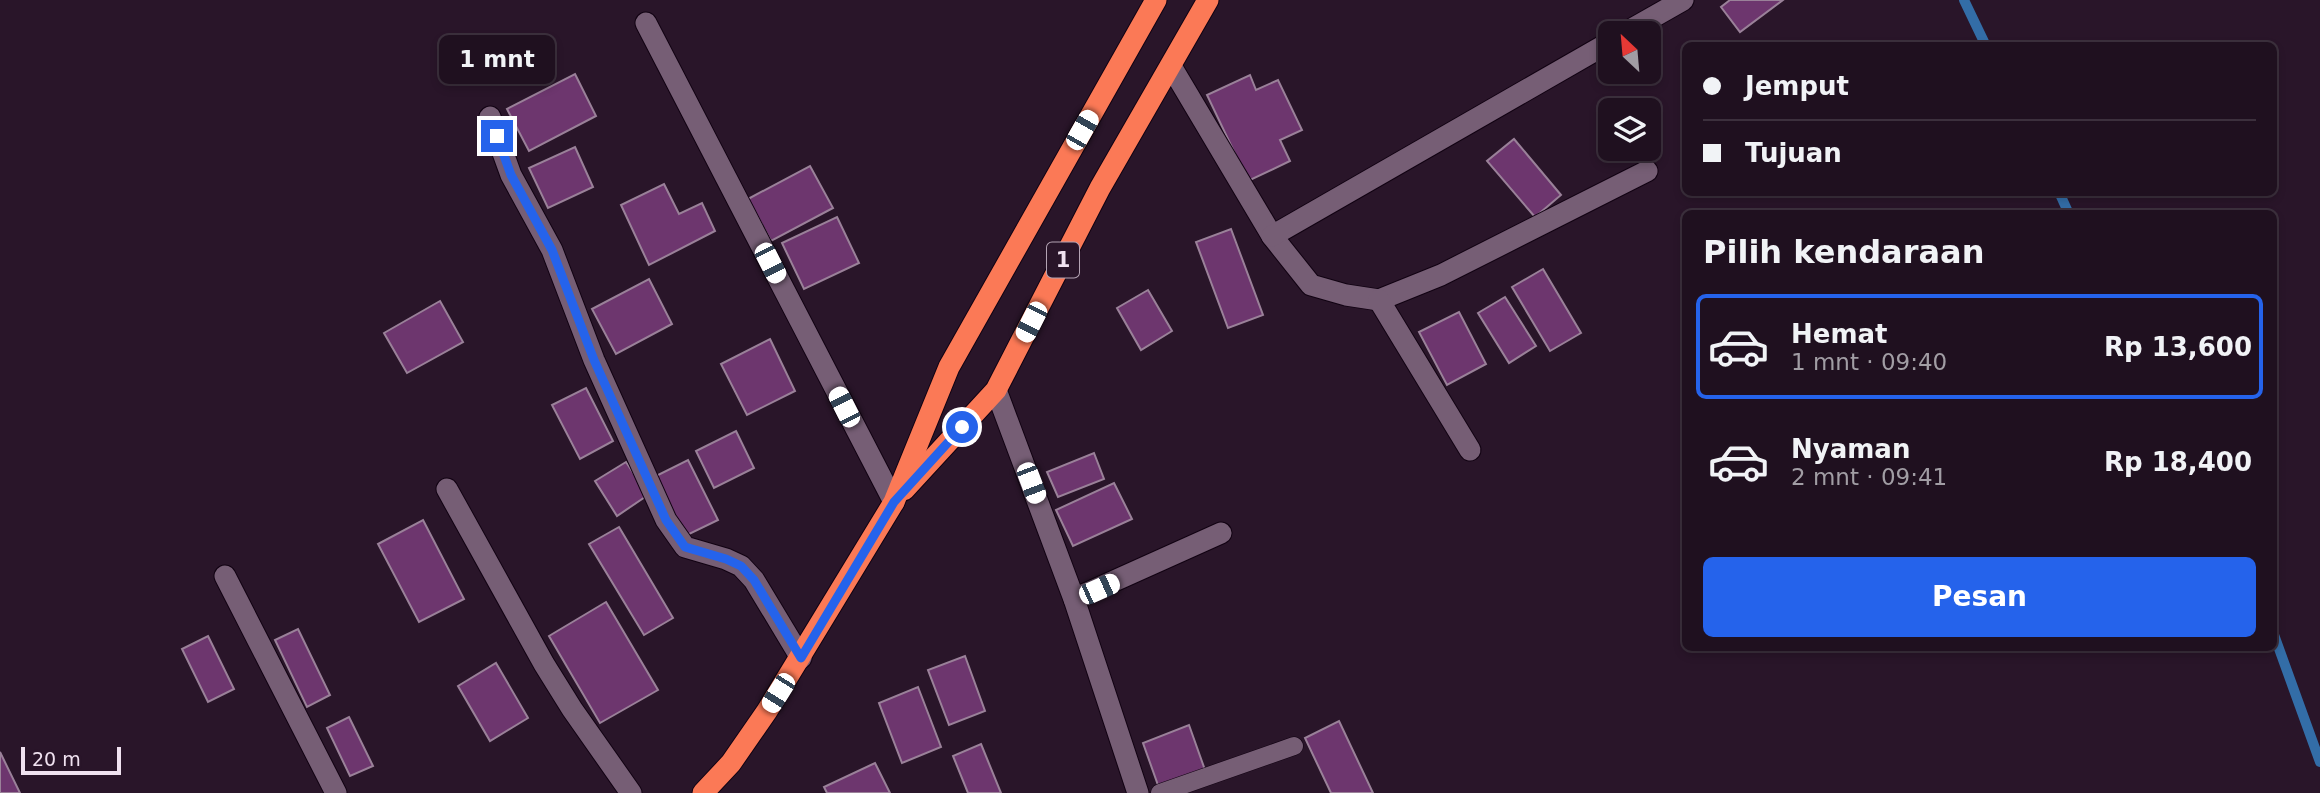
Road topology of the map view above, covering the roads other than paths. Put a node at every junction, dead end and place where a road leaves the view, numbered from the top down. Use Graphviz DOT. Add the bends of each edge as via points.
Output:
graph roads {
  1 [pos="1156,0"];
  2 [pos="1208,0"];
  3 [pos="1683,0"];
  4 [pos="1646,21"];
  5 [pos="646,23"];
  6 [pos="1598,49"];
  7 [pos="1171,66"];
  8 [pos="490,117"];
  9 [pos="1647,171"];
  10 [pos="1272,236"];
  11 [pos="1379,300"];
  12 [pos="996,390"];
  13 [pos="1471,450"];
  14 [pos="447,489"];
  15 [pos="894,502"];
  16 [pos="1221,534"];
  17 [pos="225,576"];
  18 [pos="1074,599"];
  19 [pos="801,658"];
  20 [pos="1294,746"];
  21 [pos="336,793"];
  22 [pos="631,793"];
  23 [pos="703,793"];
  24 [pos="1138,793"];
  25 [pos="1160,793"];
  1 -- 15 [label="highway, 1" via="948,367"];
  2 -- 7 [label="highway, 1"];
  3 -- 4 [label="street"];
  5 -- 15 [label="street"];
  6 -- 10 [label="street"];
  7 -- 10 [label="street"];
  7 -- 12 [label="highway, 1" via="1100,188"];
  8 -- 19 [label="street" via="511,175 552,250 594,360 666,520 685,547 741,566"];
  9 -- 11 [label="street" via="1441,275"];
  10 -- 11 [label="street" via="1311,285"];
  11 -- 13 [label="street"];
  12 -- 15 [label="highway, 1"];
  12 -- 18 [label="street"];
  14 -- 22 [label="street" via="544,664"];
  15 -- 19 [label="highway, 1"];
  16 -- 18 [label="street"];
  17 -- 21 [label="street"];
  18 -- 24 [label="street"];
  19 -- 23 [label="highway, 1" via="731,763"];
  20 -- 25 [label="lane"];
}
